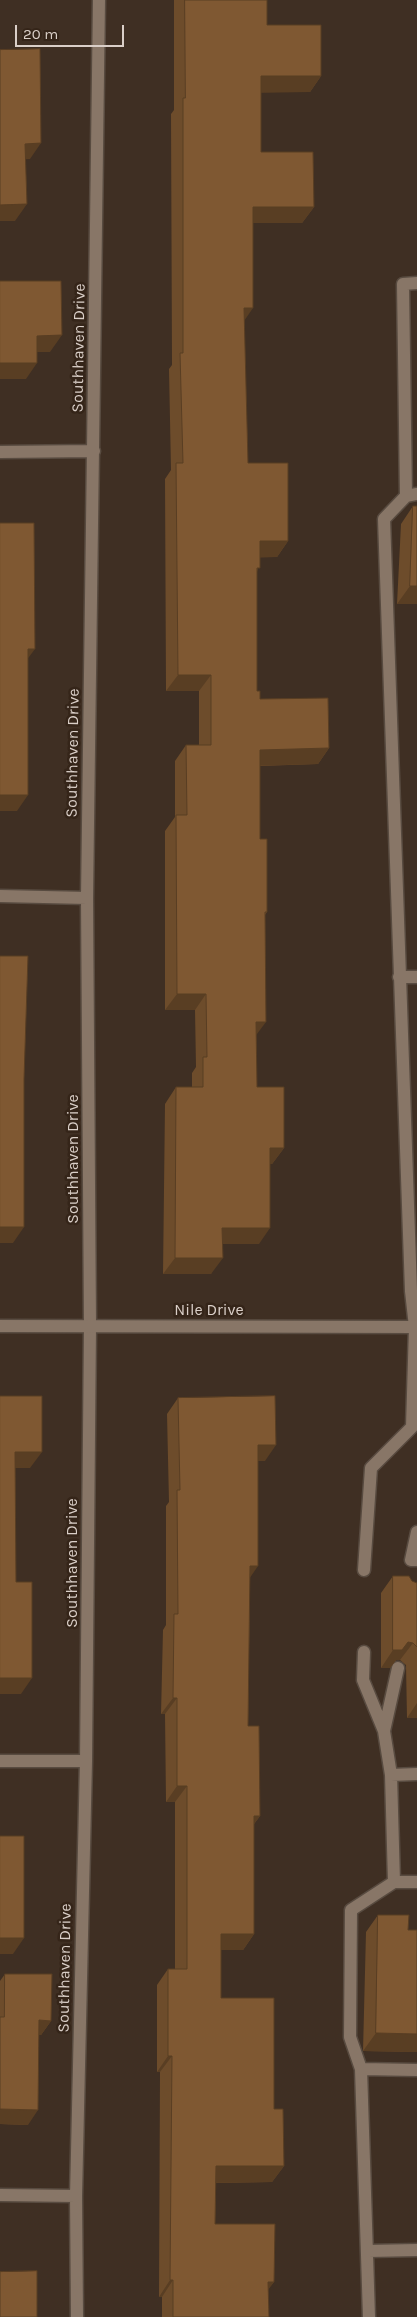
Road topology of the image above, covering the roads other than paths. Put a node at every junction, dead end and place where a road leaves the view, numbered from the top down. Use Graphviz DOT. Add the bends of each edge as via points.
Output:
graph roads {
  1 [pos="98,0"];
  2 [pos="417,283"];
  3 [pos="94,451"];
  4 [pos="0,452"];
  5 [pos="411,495"];
  6 [pos="0,896"];
  7 [pos="87,898"];
  8 [pos="399,977"];
  9 [pos="417,977"];
  10 [pos="413,1233"];
  11 [pos="0,1326"];
  12 [pos="90,1326"];
  13 [pos="416,1327"];
  14 [pos="412,1427"];
  15 [pos="417,1440"];
  16 [pos="417,1532"];
  17 [pos="413,1563"];
  18 [pos="364,1570"];
  19 [pos="364,1652"];
  20 [pos="398,1668"];
  21 [pos="384,1731"];
  22 [pos="0,1761"];
  23 [pos="86,1761"];
  24 [pos="417,1774"];
  25 [pos="391,1775"];
  26 [pos="394,1882"];
  27 [pos="417,1882"];
  28 [pos="361,2070"];
  29 [pos="417,2070"];
  30 [pos="0,2196"];
  31 [pos="76,2196"];
  32 [pos="417,2250"];
  33 [pos="368,2251"];
  34 [pos="77,2317"];
  35 [pos="369,2317"];
  1 -- 3 [label="street, Southhaven Drive"];
  2 -- 5 [label="street" via="403,284"];
  3 -- 4 [label="street"];
  3 -- 7 [label="street, Southhaven Drive"];
  5 -- 8 [label="street" via="384,519"];
  6 -- 7 [label="street"];
  7 -- 12 [label="street, Southhaven Drive"];
  8 -- 9 [label="street"];
  8 -- 10 [label="street"];
  10 -- 13 [label="street" via="411,1291"];
  11 -- 12 [label="street, Nile Drive"];
  12 -- 13 [label="street, Nile Drive"];
  12 -- 23 [label="street, Southhaven Drive"];
  13 -- 14 [label="street"];
  14 -- 15 [label="street"];
  14 -- 18 [label="street" via="371,1468"];
  16 -- 17 [label="street"];
  19 -- 21 [label="street" via="363,1680"];
  20 -- 21 [label="street"];
  21 -- 25 [label="street"];
  22 -- 23 [label="street"];
  23 -- 31 [label="street, Southhaven Drive"];
  24 -- 25 [label="street"];
  25 -- 26 [label="street"];
  26 -- 27 [label="street"];
  26 -- 28 [label="street" via="351,1910 350,2037"];
  28 -- 29 [label="street"];
  28 -- 33 [label="street"];
  30 -- 31 [label="street"];
  31 -- 34 [label="street, Southhaven Drive"];
  32 -- 33 [label="street"];
  33 -- 35 [label="street"];
}
